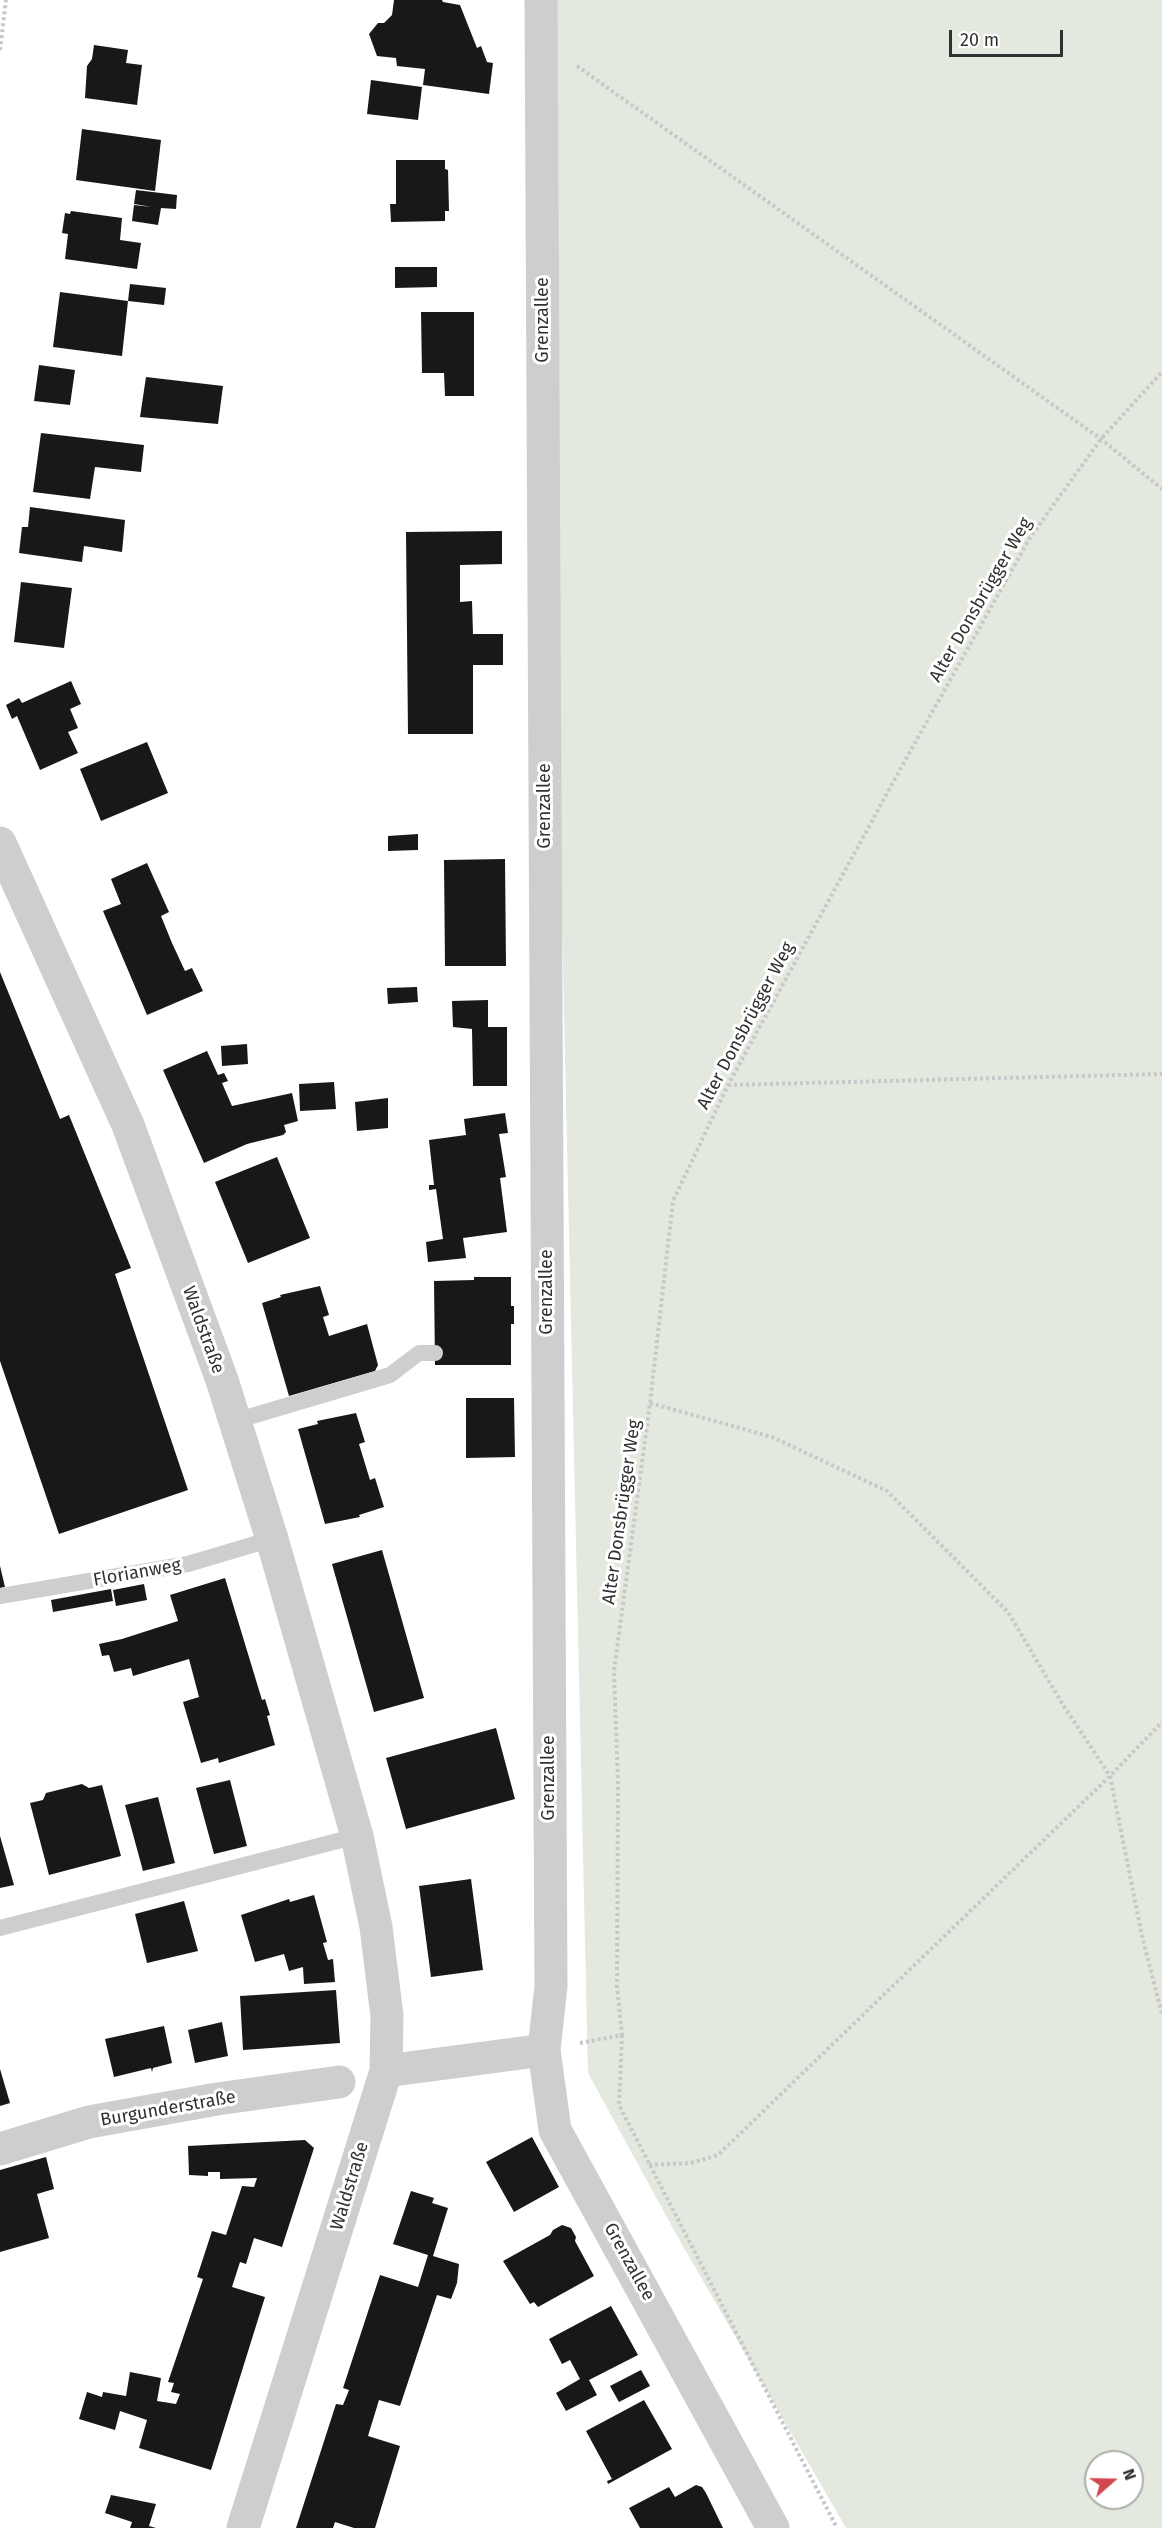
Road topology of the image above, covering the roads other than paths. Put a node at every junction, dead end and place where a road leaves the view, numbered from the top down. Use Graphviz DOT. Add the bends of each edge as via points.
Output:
graph roads {
  1 [pos="541,0"];
  2 [pos="0,843"];
  3 [pos="435,1353"];
  4 [pos="235,1421"];
  5 [pos="272,1539"];
  6 [pos="0,1596"];
  7 [pos="357,1836"];
  8 [pos="0,1928"];
  9 [pos="544,2050"];
  10 [pos="386,2071"];
  11 [pos="339,2082"];
  12 [pos="0,2149"];
  13 [pos="243,2528"];
  14 [pos="773,2528"];
  1 -- 9 [label="street, Grenzallee" via="551,1986"];
  2 -- 4 [label="street, Waldstraße" via="128,1125"];
  3 -- 4 [label="lane" via="419,1353 390,1375"];
  4 -- 5 [label="street, Waldstraße"];
  5 -- 6 [label="lane, Florianweg" via="188,1564"];
  5 -- 7 [label="street, Waldstraße"];
  7 -- 8 [label="lane"];
  7 -- 10 [label="street, Waldstraße" via="376,1927 386,2005"];
  9 -- 10 [label="street"];
  9 -- 14 [label="street, Grenzallee" via="555,2130"];
  10 -- 13 [label="street, Waldstraße"];
  11 -- 12 [label="street, Burgunderstraße" via="89,2122"];
}
